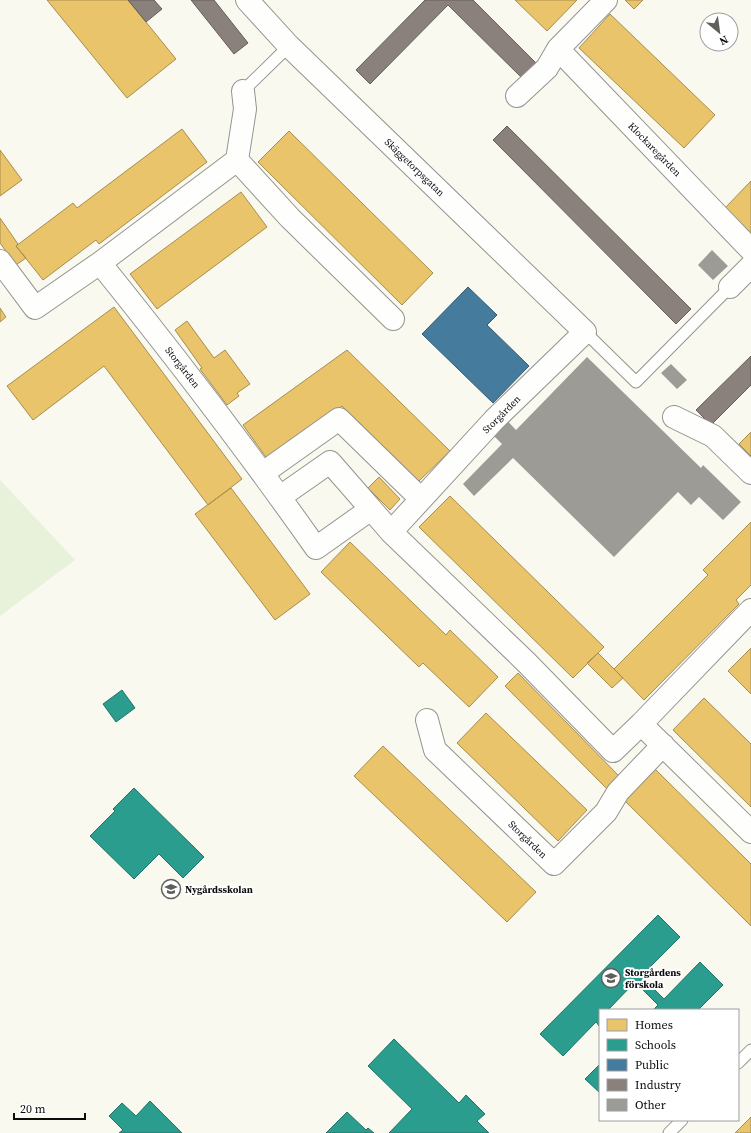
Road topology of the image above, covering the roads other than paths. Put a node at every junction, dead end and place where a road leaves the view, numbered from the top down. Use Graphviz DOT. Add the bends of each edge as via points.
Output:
graph roads {
  1 [pos="247,0"];
  2 [pos="606,0"];
  3 [pos="289,46"];
  4 [pos="558,49"];
  5 [pos="243,91"];
  6 [pos="518,96"];
  7 [pos="237,160"];
  8 [pos="751,250"];
  9 [pos="0,261"];
  10 [pos="100,263"];
  11 [pos="751,266"];
  12 [pos="730,287"];
  13 [pos="393,319"];
  14 [pos="585,332"];
  15 [pos="674,417"];
  16 [pos="262,473"];
  17 [pos="751,473"];
  18 [pos="280,497"];
  19 [pos="421,499"];
  20 [pos="371,509"];
  21 [pos="391,532"];
  22 [pos="751,610"];
  23 [pos="427,720"];
  24 [pos="641,724"];
  25 [pos="663,745"];
  26 [pos="613,751"];
  27 [pos="635,773"];
  28 [pos="751,832"];
  29 [pos="751,1050"];
  30 [pos="739,1062"];
  31 [pos="681,1121"];
  32 [pos="669,1133"];
  1 -- 3 [label="street, Skäggetorpsgatan"];
  2 -- 4 [label="street"];
  3 -- 5 [label="lane"];
  3 -- 14 [label="street, Skäggetorpsgatan"];
  4 -- 6 [label="street" via="547,68"];
  4 -- 8 [label="street, Klockaregården"];
  5 -- 7 [label="street" via="245,109"];
  7 -- 10 [label="street"];
  7 -- 13 [label="street" via="290,218"];
  9 -- 10 [label="street" via="35,308"];
  10 -- 16 [label="street, Storgården" via="159,336"];
  11 -- 12 [label="street"];
  12 -- 14 [label="lane" via="636,382"];
  14 -- 19 [label="street, Storgården" via="494,420"];
  15 -- 17 [label="street" via="713,436"];
  16 -- 18 [label="street, Storgården"];
  16 -- 19 [label="street" via="339,419"];
  18 -- 20 [label="street" via="330,462"];
  18 -- 20 [label="street, Storgården" via="316,548"];
  19 -- 21 [label="street, Storgården"];
  20 -- 21 [label="street"];
  21 -- 26 [label="street" via="526,662"];
  22 -- 24 [label="street"];
  23 -- 27 [label="street, Storgården" via="435,750 554,864 606,812 618,792"];
  24 -- 25 [label="street"];
  24 -- 26 [label="street"];
  25 -- 27 [label="street, Storgården"];
  25 -- 28 [label="street"];
  26 -- 27 [label="street"];
  29 -- 30 [label="lane"];
  31 -- 32 [label="lane"];
}
